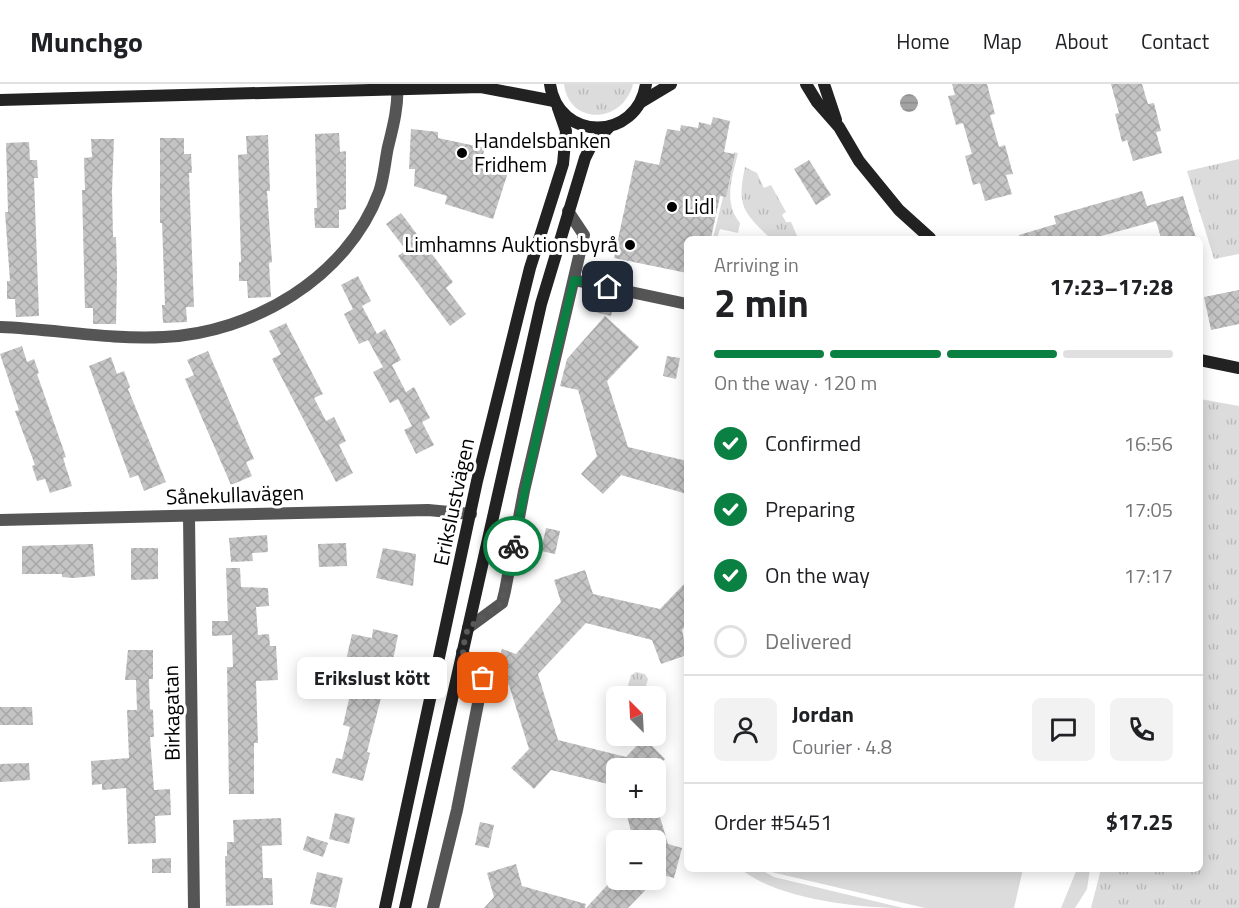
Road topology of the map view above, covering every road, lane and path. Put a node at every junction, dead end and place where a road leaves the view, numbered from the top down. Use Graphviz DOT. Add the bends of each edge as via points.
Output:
graph roads {
  1 [pos="550,84"];
  2 [pos="646,84"];
  3 [pos="670,84"];
  4 [pos="806,84"];
  5 [pos="824,84"];
  6 [pos="485,86"];
  7 [pos="397,87"];
  8 [pos="0,100"];
  9 [pos="641,102"];
  10 [pos="556,104"];
  11 [pos="609,127"];
  12 [pos="839,127"];
  13 [pos="568,211"];
  14 [pos="928,236"];
  15 [pos="574,280"];
  16 [pos="684,303"];
  17 [pos="0,327"];
  18 [pos="1203,361"];
  19 [pos="1239,368"];
  20 [pos="471,514"];
  21 [pos="189,517"];
  22 [pos="0,520"];
  23 [pos="468,628"];
  24 [pos="462,651"];
  25 [pos="194,908"];
  26 [pos="385,908"];
  27 [pos="405,908"];
  28 [pos="433,908"];
  1 -- 10 [label="street, Erikslustvägen"];
  2 -- 9 [label="street"];
  3 -- 9 [label="street, Erikslustvägen"];
  4 -- 12 [label="street"];
  5 -- 12 [label="street"];
  6 -- 7 [label="street"];
  6 -- 10 [label="street"];
  7 -- 8 [label="street"];
  7 -- 17 [label="street" via="379,192 357,232 322,272 279,305 197,334 164,338"];
  9 -- 11 [label="street, Erikslustvägen" via="626,120"];
  10 -- 11 [label="street" via="570,119 584,126"];
  10 -- 20 [label="street, Erikslustvägen" via="566,131 563,164 527,279"];
  11 -- 13 [label="street, Erikslustvägen" via="589,150"];
  12 -- 14 [label="street" via="859,161 899,210"];
  13 -- 15 [label="street" via="584,235"];
  13 -- 23 [label="street, Erikslustvägen" via="536,326"];
  15 -- 16 [label="street"];
  15 -- 23 [label="street" via="502,603"];
  18 -- 19 [label="street"];
  20 -- 21 [label="street, Sånekullavägen" via="428,510"];
  20 -- 26 [label="street, Erikslustvägen"];
  21 -- 22 [label="street, Sånekullavägen"];
  21 -- 25 [label="street, Birkagatan"];
  23 -- 24 [label="street, Erikslustvägen"];
  24 -- 27 [label="street, Erikslustvägen"];
  24 -- 28 [label="street" via="483,678"];
}
